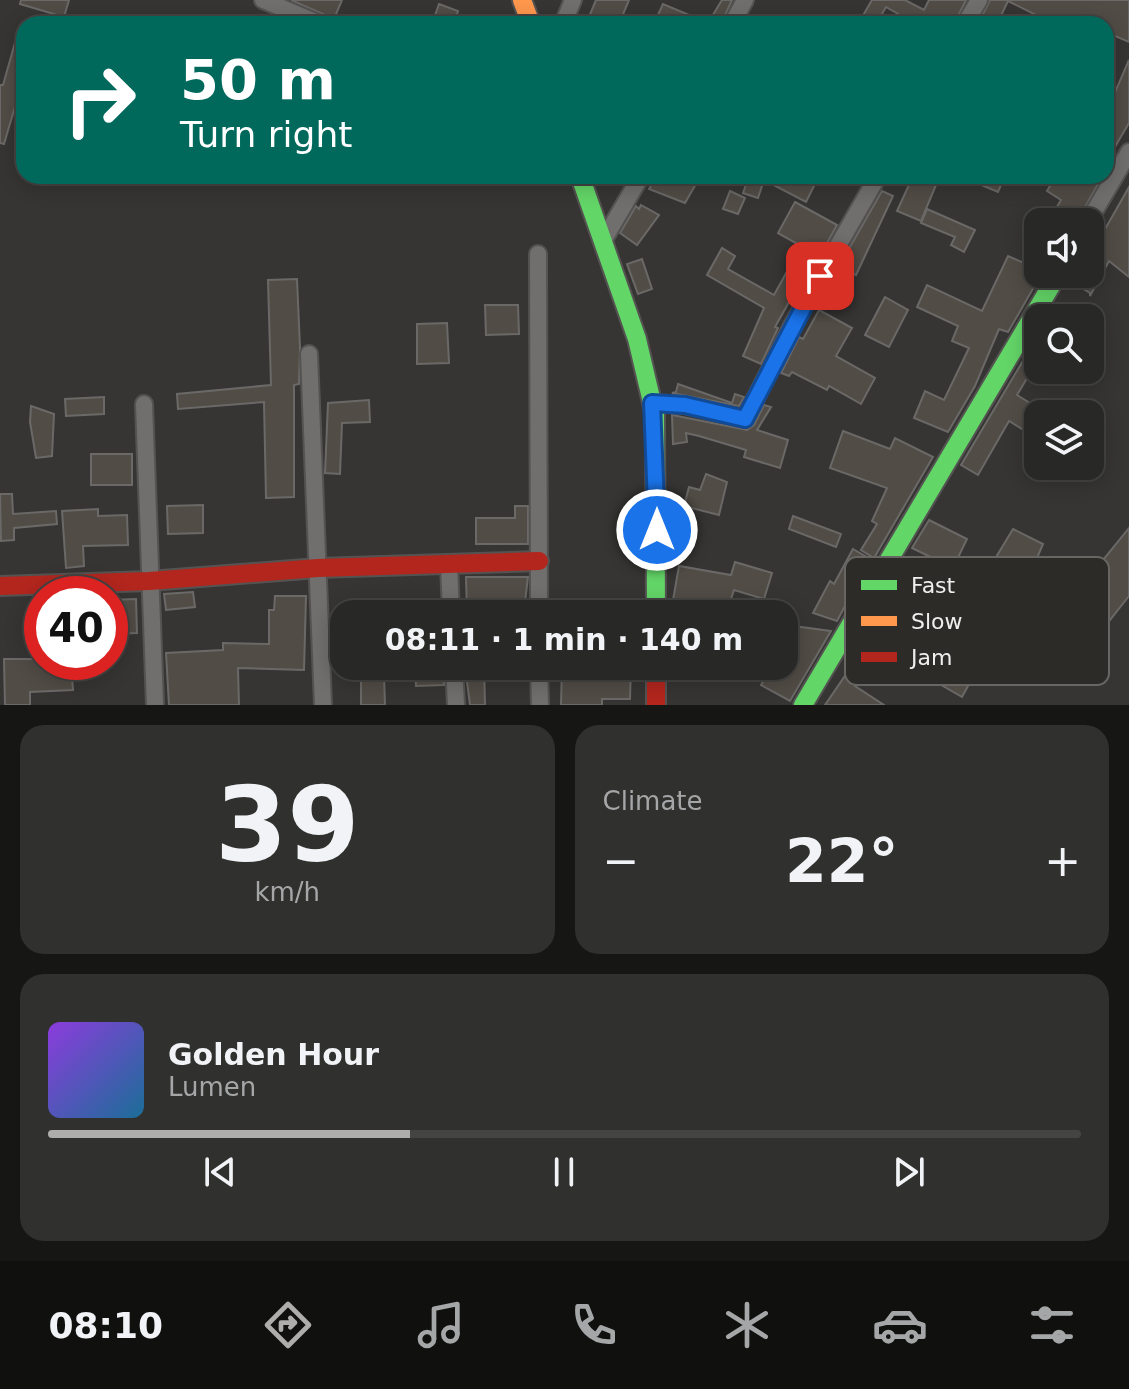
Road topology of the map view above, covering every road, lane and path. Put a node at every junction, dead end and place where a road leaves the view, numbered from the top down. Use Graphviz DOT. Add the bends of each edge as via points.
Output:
graph roads {
  1 [pos="263,0"];
  2 [pos="301,16"];
  3 [pos="1129,152"];
  4 [pos="1114,178"];
  5 [pos="583,184"];
  6 [pos="636,184"];
  7 [pos="873,184"];
  8 [pos="1110,184"];
  9 [pos="1096,208"];
  10 [pos="603,241"];
  11 [pos="538,254"];
  12 [pos="1050,288"];
  13 [pos="309,354"];
  14 [pos="652,403"];
  15 [pos="144,404"];
  16 [pos="891,557"];
  17 [pos="539,561"];
  18 [pos="449,564"];
  19 [pos="318,568"];
  20 [pos="149,581"];
  21 [pos="0,586"];
  22 [pos="450,600"];
  23 [pos="539,600"];
  24 [pos="656,600"];
  25 [pos="845,634"];
  26 [pos="455,680"];
  27 [pos="539,680"];
  28 [pos="656,680"];
  29 [pos="155,705"];
  30 [pos="323,705"];
  31 [pos="456,705"];
  32 [pos="540,705"];
  33 [pos="656,705"];
  34 [pos="803,705"];
  1 -- 2 [label="street"];
  3 -- 4 [label="street"];
  5 -- 10 [label="street"];
  6 -- 10 [label="street"];
  7 -- 14 [label="street" via="745,419"];
  8 -- 9 [label="street"];
  10 -- 14 [label="street" via="637,339"];
  11 -- 17 [label="street"];
  12 -- 16 [label="street"];
  13 -- 19 [label="street"];
  14 -- 24 [label="street"];
  15 -- 20 [label="street"];
  17 -- 18 [label="street"];
  17 -- 23 [label="street"];
  18 -- 19 [label="street"];
  18 -- 22 [label="street"];
  19 -- 20 [label="street"];
  19 -- 30 [label="street"];
  20 -- 21 [label="street"];
  20 -- 29 [label="street"];
  25 -- 34 [label="street"];
  26 -- 31 [label="street"];
  27 -- 32 [label="street"];
  28 -- 33 [label="street"];
}
